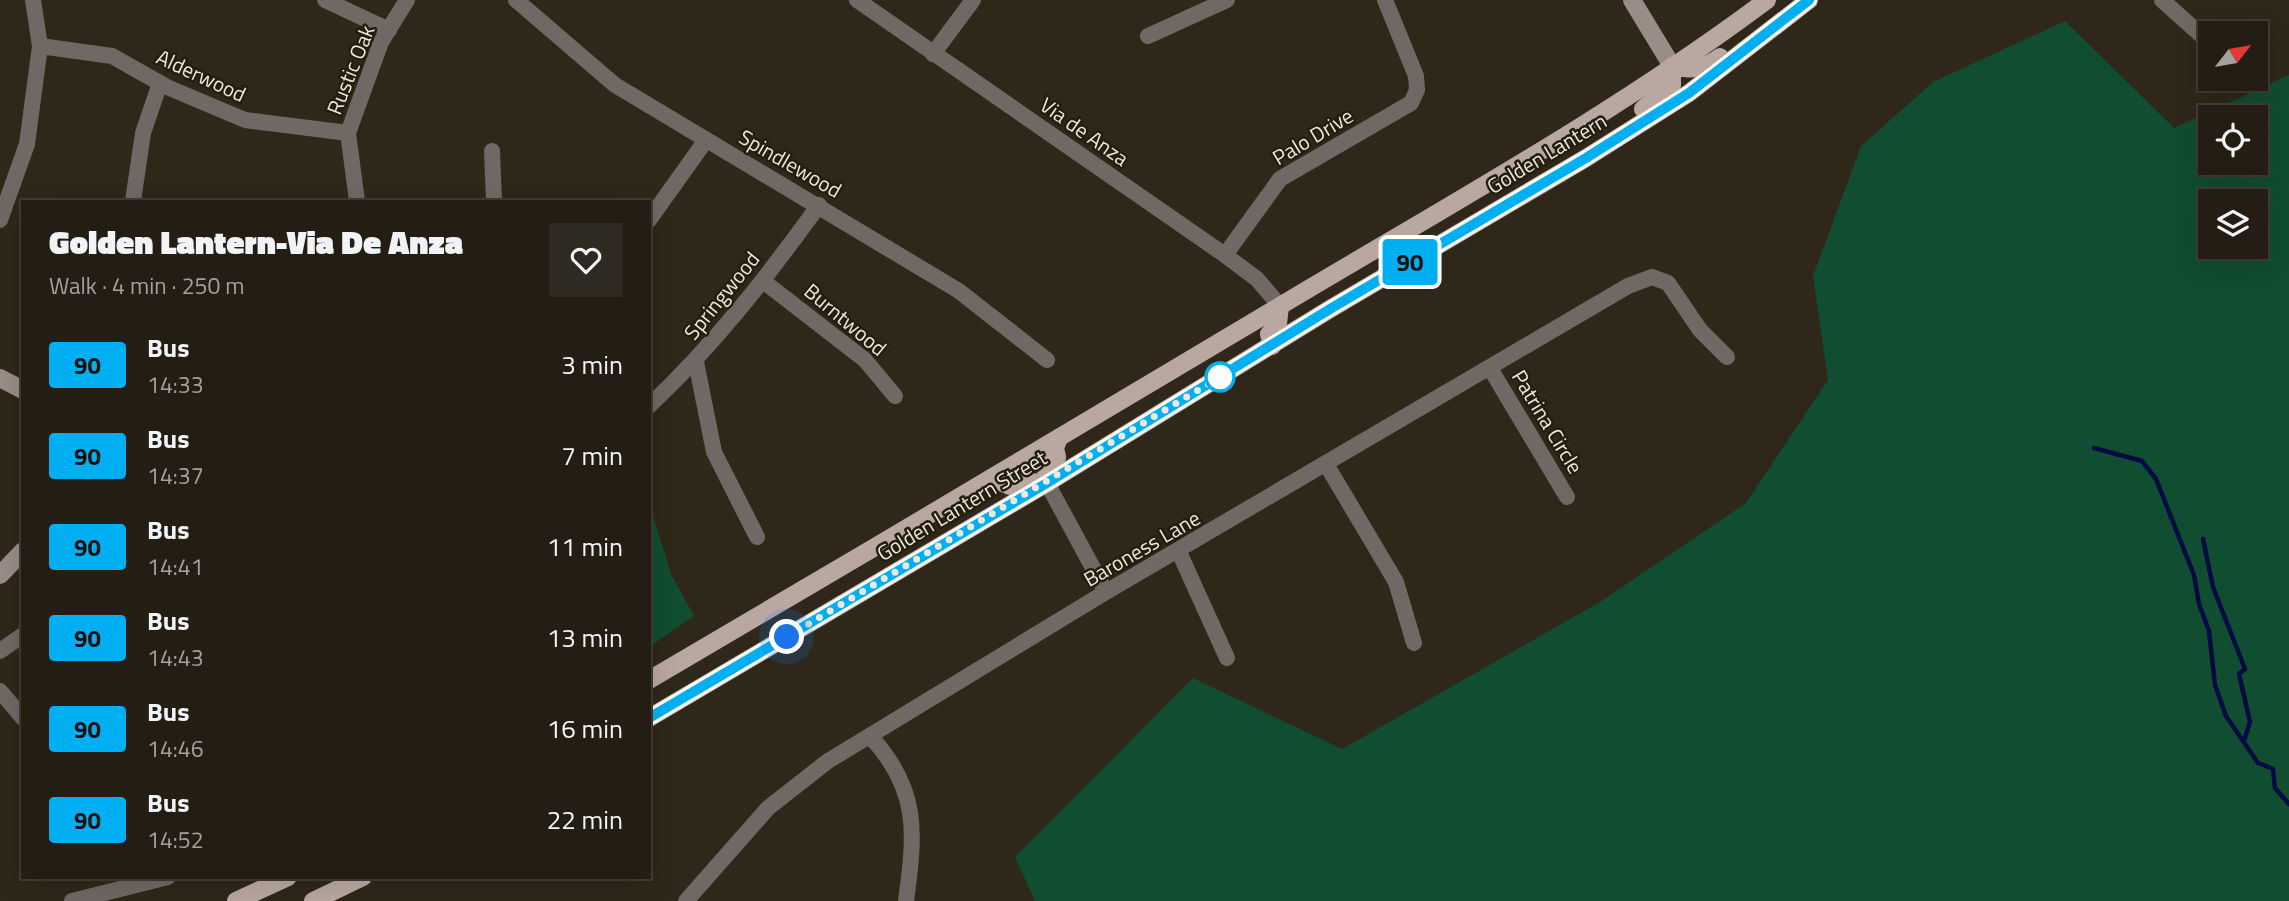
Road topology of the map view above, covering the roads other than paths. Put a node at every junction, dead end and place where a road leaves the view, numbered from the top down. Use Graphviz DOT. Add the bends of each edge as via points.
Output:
graph roads {
  1 [pos="33,0"];
  2 [pos="326,0"];
  3 [pos="407,0"];
  4 [pos="516,0"];
  5 [pos="857,0"];
  6 [pos="973,0"];
  7 [pos="1227,0"];
  8 [pos="1385,0"];
  9 [pos="1632,0"];
  10 [pos="1767,0"];
  11 [pos="1809,0"];
  12 [pos="2162,0"];
  13 [pos="1788,16"];
  14 [pos="388,30"];
  15 [pos="2198,32"];
  16 [pos="1149,36"];
  17 [pos="40,46"];
  18 [pos="933,54"];
  19 [pos="1672,66"];
  20 [pos="160,83"];
  21 [pos="348,133"];
  22 [pos="706,140"];
  23 [pos="492,151"];
  24 [pos="1586,158"];
  25 [pos="133,200"];
  26 [pos="357,200"];
  27 [pos="494,200"];
  28 [pos="819,205"];
  29 [pos="651,217"];
  30 [pos="0,220"];
  31 [pos="1225,255"];
  32 [pos="763,281"];
  33 [pos="1280,306"];
  34 [pos="1330,309"];
  35 [pos="1297,331"];
  36 [pos="1272,346"];
  37 [pos="1727,357"];
  38 [pos="1047,360"];
  39 [pos="696,362"];
  40 [pos="1490,368"];
  41 [pos="0,378"];
  42 [pos="21,389"];
  43 [pos="895,396"];
  44 [pos="651,404"];
  45 [pos="1059,438"];
  46 [pos="1326,464"];
  47 [pos="991,478"];
  48 [pos="1047,483"];
  49 [pos="1567,498"];
  50 [pos="757,537"];
  51 [pos="1179,552"];
  52 [pos="21,553"];
  53 [pos="0,575"];
  54 [pos="1106,592"];
  55 [pos="21,636"];
  56 [pos="1413,643"];
  57 [pos="0,651"];
  58 [pos="1227,658"];
  59 [pos="651,679"];
  60 [pos="0,691"];
  61 [pos="21,716"];
  62 [pos="651,717"];
  63 [pos="870,736"];
  64 [pos="161,879"];
  65 [pos="284,879"];
  66 [pos="359,879"];
  67 [pos="72,901"];
  68 [pos="236,901"];
  69 [pos="313,901"];
  70 [pos="686,901"];
  71 [pos="906,901"];
  1 -- 17 [label="street"];
  2 -- 14 [label="street"];
  3 -- 14 [label="street, Rustic Oak"];
  4 -- 22 [label="street, Spindlewood" via="615,85"];
  5 -- 18 [label="street, Via de Anza"];
  6 -- 18 [label="street"];
  7 -- 16 [label="street"];
  8 -- 31 [label="street, Palo Drive" via="1416,76 1417,90 1411,103 1280,179"];
  9 -- 19 [label="street"];
  10 -- 19 [label="main road, Golden Lantern"];
  11 -- 13 [label="main road, Golden Lantern"];
  12 -- 15 [label="street"];
  13 -- 19 [label="main road" via="1773,21 1703,68"];
  13 -- 24 [label="main road, Golden Lantern" via="1689,93"];
  14 -- 21 [label="street, Rustic Oak"];
  17 -- 20 [label="street, Alderwood" via="112,56"];
  17 -- 30 [label="street" via="27,144"];
  18 -- 31 [label="street, Via de Anza"];
  19 -- 24 [label="main road" via="1672,85 1658,100 1608,130 1592,144"];
  19 -- 33 [label="main road, Golden Lantern" via="1556,142"];
  20 -- 21 [label="street, Alderwood" via="245,120"];
  20 -- 25 [label="street" via="143,133"];
  21 -- 26 [label="street, Rustic Oak"];
  22 -- 28 [label="street, Spindlewood"];
  22 -- 29 [label="street"];
  23 -- 27 [label="street"];
  24 -- 34 [label="main road, Golden Lantern"];
  28 -- 32 [label="street, Springwood"];
  28 -- 38 [label="street, Spindlewood" via="959,291"];
  31 -- 33 [label="street, Via de Anza" via="1257,279"];
  32 -- 39 [label="street, Springwood"];
  32 -- 43 [label="street, Burntwood" via="866,359"];
  33 -- 34 [label="main road" via="1316,301"];
  33 -- 36 [label="main road" via="1278,323 1269,334"];
  33 -- 45 [label="main road, Golden Lantern Street"];
  34 -- 35 [label="main road, Golden Lantern"];
  35 -- 36 [label="main road, Golden Lantern Street"];
  36 -- 48 [label="main road, Golden Lantern Street"];
  37 -- 40 [label="street, Baroness Lane" via="1700,330 1668,283 1651,277 1607,297"];
  39 -- 44 [label="street, Springwood"];
  39 -- 50 [label="street" via="714,452"];
  40 -- 46 [label="street, Baroness Lane"];
  40 -- 49 [label="street, Patrina Circle"];
  41 -- 42 [label="street"];
  45 -- 47 [label="main road, Golden Lantern Street"];
  45 -- 48 [label="main road" via="1056,457 1046,466"];
  46 -- 51 [label="street, Baroness Lane"];
  46 -- 56 [label="street" via="1396,582"];
  47 -- 48 [label="main road" via="1010,486"];
  47 -- 59 [label="main road, Golden Lantern Street"];
  48 -- 54 [label="street"];
  48 -- 62 [label="main road, Golden Lantern Street"];
  51 -- 54 [label="street, Baroness Lane"];
  51 -- 58 [label="street"];
  52 -- 53 [label="street"];
  54 -- 63 [label="street, Baroness Lane"];
  55 -- 57 [label="street"];
  60 -- 61 [label="street"];
  63 -- 70 [label="street, Baroness Lane" via="778,798"];
  63 -- 71 [label="street" via="891,758 910,809 914,841"];
  64 -- 67 [label="street"];
  65 -- 68 [label="main road"];
  66 -- 69 [label="main road"];
}
